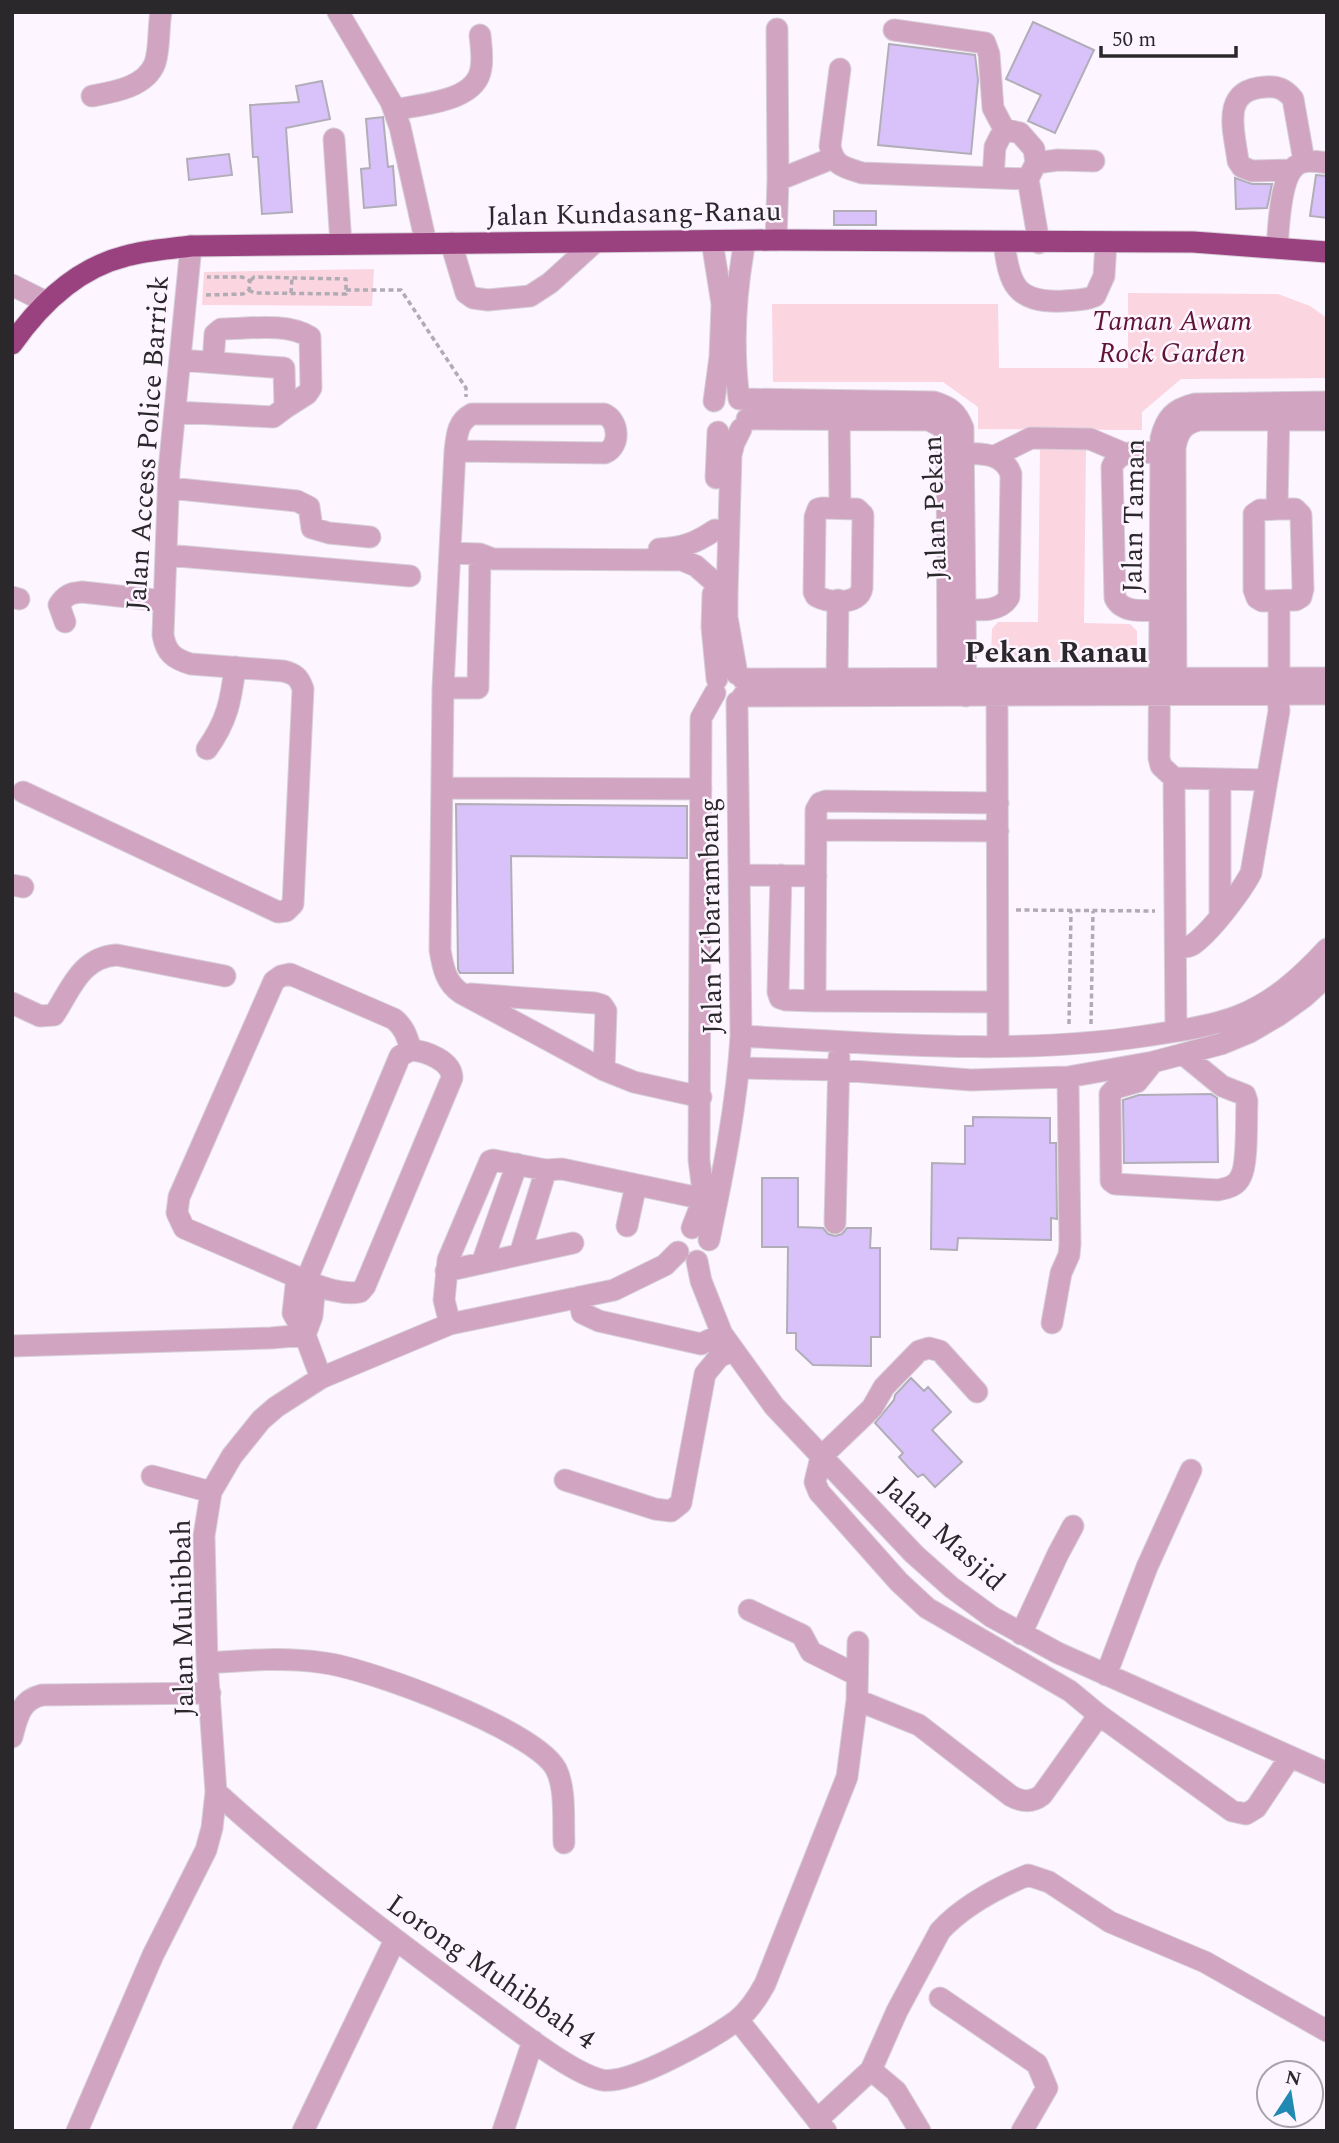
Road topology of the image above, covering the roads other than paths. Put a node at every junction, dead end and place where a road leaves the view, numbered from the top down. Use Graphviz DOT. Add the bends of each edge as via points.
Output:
graph roads {
  1 [pos="161,12"];
  2 [pos="338,12"];
  3 [pos="777,29"];
  4 [pos="894,30"];
  5 [pos="480,35"];
  6 [pos="840,69"];
  7 [pos="92,96"];
  8 [pos="394,110"];
  9 [pos="1004,129"];
  10 [pos="334,139"];
  11 [pos="833,158"];
  12 [pos="1094,161"];
  13 [pos="1327,163"];
  14 [pos="1032,171"];
  15 [pos="993,178"];
  16 [pos="778,180"];
  17 [pos="776,240"];
  18 [pos="712,241"];
  19 [pos="745,241"];
  20 [pos="1004,242"];
  21 [pos="426,243"];
  22 [pos="451,243"];
  23 [pos="594,243"];
  24 [pos="1039,243"];
  25 [pos="1106,243"];
  26 [pos="341,244"];
  27 [pos="191,246"];
  28 [pos="1284,248"];
  29 [pos="1327,252"];
  30 [pos="1327,268"];
  31 [pos="12,285"];
  32 [pos="46,302"];
  33 [pos="12,344"];
  34 [pos="180,360"];
  35 [pos="213,362"];
  36 [pos="284,368"];
  37 [pos="312,368"];
  38 [pos="713,401"];
  39 [pos="1327,402"];
  40 [pos="285,408"];
  41 [pos="839,410"];
  42 [pos="175,412"];
  43 [pos="1279,412"];
  44 [pos="742,416"];
  45 [pos="1327,421"];
  46 [pos="718,432"];
  47 [pos="455,451"];
  48 [pos="955,453"];
  49 [pos="1123,453"];
  50 [pos="1160,453"];
  51 [pos="996,456"];
  52 [pos="169,488"];
  53 [pos="840,508"];
  54 [pos="1277,509"];
  55 [pos="715,530"];
  56 [pos="370,537"];
  57 [pos="450,553"];
  58 [pos="480,554"];
  59 [pos="166,555"];
  60 [pos="410,576"];
  61 [pos="713,591"];
  62 [pos="838,600"];
  63 [pos="164,601"];
  64 [pos="1279,601"];
  65 [pos="956,609"];
  66 [pos="1168,609"];
  67 [pos="65,622"];
  68 [pos="445,639"];
  69 [pos="479,640"];
  70 [pos="235,667"];
  71 [pos="1327,678"];
  72 [pos="837,679"];
  73 [pos="732,687"];
  74 [pos="957,687"];
  75 [pos="1168,687"];
  76 [pos="1279,687"];
  77 [pos="443,688"];
  78 [pos="1327,694"];
  79 [pos="998,696"];
  80 [pos="701,718"];
  81 [pos="206,749"];
  82 [pos="1174,779"];
  83 [pos="1220,779"];
  84 [pos="1267,780"];
  85 [pos="443,788"];
  86 [pos="701,789"];
  87 [pos="23,792"];
  88 [pos="998,803"];
  89 [pos="816,830"];
  90 [pos="998,831"];
  91 [pos="740,875"];
  92 [pos="781,876"];
  93 [pos="816,876"];
  94 [pos="1220,916"];
  95 [pos="1175,948"];
  96 [pos="1327,949"];
  97 [pos="225,976"];
  98 [pos="1327,976"];
  99 [pos="461,993"];
  100 [pos="815,1001"];
  101 [pos="998,1002"];
  102 [pos="12,1003"];
  103 [pos="1176,1031"];
  104 [pos="741,1035"];
  105 [pos="839,1041"];
  106 [pos="998,1046"];
  107 [pos="411,1050"];
  108 [pos="1183,1054"];
  109 [pos="1153,1062"];
  110 [pos="740,1068"];
  111 [pos="604,1070"];
  112 [pos="839,1070"];
  113 [pos="1068,1077"];
  114 [pos="701,1097"];
  115 [pos="729,1129"];
  116 [pos="517,1164"];
  117 [pos="546,1170"];
  118 [pos="636,1185"];
  119 [pos="704,1199"];
  120 [pos="835,1223"];
  121 [pos="627,1226"];
  122 [pos="701,1234"];
  123 [pos="573,1243"];
  124 [pos="520,1254"];
  125 [pos="687,1257"];
  126 [pos="482,1263"];
  127 [pos="446,1271"];
  128 [pos="306,1281"];
  129 [pos="579,1297"];
  130 [pos="1052,1322"];
  131 [pos="450,1324"];
  132 [pos="305,1335"];
  133 [pos="728,1342"];
  134 [pos="12,1346"];
  135 [pos="321,1378"];
  136 [pos="977,1392"];
  137 [pos="821,1457"];
  138 [pos="1191,1470"];
  139 [pos="152,1476"];
  140 [pos="565,1480"];
  141 [pos="211,1492"];
  142 [pos="1073,1526"];
  143 [pos="749,1610"];
  144 [pos="1021,1634"];
  145 [pos="858,1642"];
  146 [pos="207,1663"];
  147 [pos="858,1675"];
  148 [pos="1106,1675"];
  149 [pos="210,1693"];
  150 [pos="857,1700"];
  151 [pos="1099,1715"];
  152 [pos="12,1737"];
  153 [pos="1290,1757"];
  154 [pos="1327,1773"];
  155 [pos="216,1793"];
  156 [pos="564,1843"];
  157 [pos="395,1940"];
  158 [pos="940,1998"];
  159 [pos="738,2020"];
  160 [pos="1327,2031"];
  161 [pos="533,2041"];
  162 [pos="871,2070"];
  163 [pos="821,2125"];
  164 [pos="77,2131"];
  165 [pos="303,2131"];
  166 [pos="503,2131"];
  167 [pos="920,2131"];
  168 [pos="1022,2131"];
  1 -- 7 [label="street" via="150,72 123,88"];
  2 -- 8 [label="street"];
  3 -- 16 [label="street"];
  4 -- 9 [label="street" via="985,43 993,108"];
  5 -- 8 [label="street" via="481,68 473,87 458,96"];
  6 -- 11 [label="street" via="830,146"];
  8 -- 21 [label="street"];
  9 -- 14 [label="street" via="1020,134 1034,149"];
  9 -- 15 [label="street" via="995,147"];
  10 -- 26 [label="street"];
  11 -- 15 [label="street" via="862,173"];
  11 -- 16 [label="street"];
  12 -- 14 [label="street" via="1058,160"];
  13 -- 28 [label="street" via="1297,166 1285,185"];
  14 -- 15 [label="street"];
  14 -- 24 [label="street"];
  16 -- 17 [label="street"];
  17 -- 19 [label="highway, Jalan Kundasang-Ranau"];
  17 -- 20 [label="highway, Jalan Kundasang-Ranau"];
  18 -- 19 [label="highway, Jalan Kundasang-Ranau"];
  18 -- 23 [label="highway, Jalan Kundasang-Ranau"];
  18 -- 38 [label="street" via="722,304"];
  19 -- 44 [label="street, Jalan Kibarambang" via="734,360"];
  20 -- 24 [label="highway, Jalan Kundasang-Ranau"];
  20 -- 25 [label="street" via="1011,281 1024,295 1044,302 1095,296 1104,276"];
  21 -- 22 [label="highway, Jalan Kundasang-Ranau"];
  21 -- 26 [label="highway, Jalan Kundasang-Ranau"];
  22 -- 23 [label="highway, Jalan Kundasang-Ranau"];
  22 -- 23 [label="street" via="466,293 488,300 530,296"];
  24 -- 25 [label="highway, Jalan Kundasang-Ranau"];
  25 -- 28 [label="highway, Jalan Kundasang-Ranau"];
  26 -- 27 [label="highway, Jalan Kundasang-Ranau"];
  27 -- 32 [label="highway, Jalan Kundasang-Ranau" via="103,264"];
  27 -- 34 [label="street, Jalan Access Police Barrick"];
  28 -- 29 [label="highway, Jalan Kundasang-Ranau"];
  28 -- 30 [label="highway, Jalan Kundasang-Ranau"];
  31 -- 32 [label="street"];
  32 -- 33 [label="highway, Jalan Kundasang-Ranau"];
  34 -- 35 [label="street"];
  34 -- 42 [label="street, Jalan Access Police Barrick"];
  35 -- 36 [label="street"];
  35 -- 37 [label="street" via="215,334 221,330 290,329 310,337"];
  36 -- 37 [label="street"];
  36 -- 40 [label="street"];
  37 -- 40 [label="street" via="307,394"];
  38 -- 44 [label="street" via="726,396"];
  38 -- 46 [label="street" via="708,418"];
  39 -- 43 [label="street, Jalan Taman"];
  40 -- 42 [label="street" via="273,417"];
  41 -- 44 [label="street, Jalan Pekan"];
  41 -- 48 [label="street, Jalan Pekan" via="934,402 945,405 954,410 963,428"];
  41 -- 53 [label="street"];
  42 -- 52 [label="street, Jalan Access Police Barrick"];
  43 -- 45 [label="street, Jalan Taman"];
  43 -- 50 [label="street, Jalan Taman" via="1195,404 1180,408 1164,426"];
  43 -- 54 [label="street"];
  43 -- 66 [label="street, Jalan Taman" via="1199,421 1180,432 1175,449"];
  44 -- 46 [label="street" via="730,434"];
  44 -- 73 [label="street, Jalan Kibarambang" via="731,455 727,596"];
  46 -- 55 [label="street, Jalan Kibarambang"];
  47 -- 47 [label="street" via="605,453 615,444 615,423 604,414 472,414 459,426"];
  47 -- 57 [label="street"];
  48 -- 51 [label="street"];
  48 -- 65 [label="street, Jalan Pekan"];
  49 -- 50 [label="street"];
  49 -- 51 [label="street" via="1090,439 1031,439"];
  49 -- 66 [label="street" via="1112,467 1115,598 1128,610"];
  50 -- 66 [label="street, Jalan Taman"];
  51 -- 65 [label="street" via="1004,460 1011,474 1011,590 1000,607"];
  52 -- 56 [label="street" via="297,501 309,507 312,528"];
  52 -- 59 [label="street, Jalan Access Police Barrick"];
  53 -- 62 [label="street" via="857,509 864,519 862,593 855,600"];
  53 -- 62 [label="street" via="816,512 813,588 821,599"];
  54 -- 64 [label="street" via="1295,509 1302,519 1303,593 1296,600"];
  54 -- 64 [label="street" via="1254,514 1254,590 1262,601"];
  55 -- 58 [label="street" via="682,548 494,548"];
  55 -- 61 [label="street, Jalan Kibarambang"];
  57 -- 58 [label="street"];
  57 -- 68 [label="street"];
  58 -- 61 [label="street" via="493,559 682,560 696,566"];
  58 -- 69 [label="street"];
  59 -- 60 [label="street"];
  59 -- 63 [label="street, Jalan Access Police Barrick"];
  61 -- 73 [label="street, Jalan Kibarambang" via="712,627"];
  61 -- 80 [label="street" via="704,632"];
  62 -- 72 [label="street"];
  63 -- 67 [label="street" via="72,593 60,605"];
  63 -- 70 [label="street, Jalan Access Police Barrick" via="163,635 171,655 191,664"];
  64 -- 76 [label="street"];
  65 -- 74 [label="street, Jalan Pekan"];
  66 -- 75 [label="street, Jalan Taman"];
  68 -- 69 [label="street"];
  68 -- 77 [label="street"];
  69 -- 77 [label="street" via="478,688"];
  70 -- 81 [label="street" via="222,728"];
  70 -- 87 [label="street, Jalan Access Police Barrick" via="294,673 303,689 293,904 286,911 278,912"];
  71 -- 76 [label="street"];
  72 -- 73 [label="street"];
  72 -- 74 [label="street"];
  73 -- 74 [label="street"];
  73 -- 80 [label="street"];
  73 -- 91 [label="street, Jalan Kibarambang"];
  74 -- 75 [label="street"];
  74 -- 79 [label="street"];
  75 -- 76 [label="street"];
  75 -- 79 [label="street"];
  75 -- 82 [label="street, Jalan Taman" via="1159,758"];
  76 -- 78 [label="street"];
  76 -- 84 [label="street"];
  77 -- 85 [label="street"];
  79 -- 88 [label="street"];
  80 -- 86 [label="street"];
  82 -- 83 [label="street"];
  82 -- 95 [label="street"];
  83 -- 84 [label="street"];
  83 -- 94 [label="street"];
  84 -- 94 [label="street" via="1251,873"];
  85 -- 86 [label="street"];
  85 -- 99 [label="street" via="440,950 446,978"];
  86 -- 114 [label="street"];
  88 -- 89 [label="street" via="826,801 816,810"];
  88 -- 90 [label="street"];
  89 -- 90 [label="street"];
  89 -- 93 [label="street"];
  90 -- 101 [label="street"];
  91 -- 92 [label="street"];
  91 -- 104 [label="street, Jalan Kibarambang"];
  92 -- 93 [label="street"];
  92 -- 100 [label="street" via="778,992 786,1000"];
  93 -- 100 [label="street"];
  94 -- 95 [label="street" via="1194,944"];
  95 -- 103 [label="street"];
  96 -- 103 [label="street" via="1286,989 1262,1005 1217,1023"];
  97 -- 102 [label="street" via="107,956 82,970 54,1015 40,1016"];
  98 -- 108 [label="street" via="1296,1003 1250,1032"];
  99 -- 111 [label="street"];
  99 -- 111 [label="street" via="602,1005 606,1011"];
  100 -- 101 [label="street"];
  101 -- 106 [label="street"];
  103 -- 106 [label="street" via="1069,1044"];
  104 -- 105 [label="street"];
  104 -- 110 [label="street, Jalan Kibarambang"];
  105 -- 106 [label="street"];
  105 -- 112 [label="street"];
  107 -- 128 [label="street" via="401,1056"];
  107 -- 128 [label="street" via="447,1064 452,1078 365,1286 353,1293"];
  107 -- 128 [label="street" via="406,1032 394,1019 290,974 274,981 179,1197 177,1213 184,1228"];
  108 -- 109 [label="street"];
  108 -- 109 [label="street" via="1222,1086 1245,1095 1243,1169 1228,1188 1111,1181 1110,1094 1137,1083"];
  109 -- 113 [label="street"];
  110 -- 112 [label="street"];
  110 -- 115 [label="street, Jalan Kibarambang"];
  111 -- 114 [label="street" via="634,1083"];
  112 -- 113 [label="street" via="971,1080"];
  112 -- 120 [label="street"];
  113 -- 130 [label="street" via="1070,1244"];
  114 -- 119 [label="street" via="699,1160"];
  115 -- 119 [label="street, Jalan Kibarambang"];
  115 -- 122 [label="street, Jalan Kibarambang" via="723,1173"];
  116 -- 117 [label="street"];
  116 -- 126 [label="street"];
  116 -- 127 [label="street" via="490,1161"];
  117 -- 118 [label="street" via="562,1169"];
  117 -- 124 [label="street"];
  118 -- 119 [label="street"];
  118 -- 121 [label="street"];
  119 -- 122 [label="street, Jalan Kibarambang"];
  122 -- 125 [label="street" via="708,1251 702,1259"];
  122 -- 125 [label="street" via="682,1232 678,1236 676,1241"];
  123 -- 124 [label="street"];
  124 -- 126 [label="street"];
  125 -- 129 [label="street, Jalan Muhibbah" via="614,1290"];
  125 -- 133 [label="street, Jalan Masjid"];
  126 -- 127 [label="street"];
  127 -- 131 [label="street" via="444,1300"];
  128 -- 132 [label="street" via="293,1312"];
  129 -- 131 [label="street, Jalan Muhibbah"];
  129 -- 133 [label="street" via="582,1313 599,1321 701,1344"];
  131 -- 135 [label="street, Jalan Muhibbah"];
  132 -- 134 [label="street"];
  132 -- 135 [label="street"];
  133 -- 137 [label="street, Jalan Masjid" via="774,1406"];
  133 -- 140 [label="street" via="705,1374 681,1503 671,1511 655,1509"];
  135 -- 141 [label="street, Jalan Muhibbah" via="261,1420"];
  136 -- 137 [label="street" via="940,1351 919,1351 884,1387 872,1408"];
  137 -- 144 [label="street, Jalan Masjid" via="914,1554 970,1603"];
  137 -- 151 [label="street" via="816,1482 819,1492 899,1582 928,1608 1070,1691"];
  138 -- 148 [label="street"];
  139 -- 141 [label="street"];
  141 -- 146 [label="street, Jalan Muhibbah" via="204,1536"];
  142 -- 144 [label="street"];
  143 -- 147 [label="street" via="802,1635 811,1653"];
  144 -- 148 [label="street, Jalan Masjid"];
  145 -- 147 [label="street, Lorong Muhibbah 4"];
  146 -- 149 [label="street, Jalan Muhibbah"];
  146 -- 156 [label="street" via="280,1659 326,1663 397,1684 496,1724 534,1746 556,1769"];
  147 -- 150 [label="street, Lorong Muhibbah 4"];
  148 -- 153 [label="street, Jalan Masjid"];
  149 -- 152 [label="street" via="32,1697 20,1711"];
  149 -- 155 [label="street, Jalan Muhibbah"];
  150 -- 151 [label="street" via="919,1725 1011,1796 1028,1802 1042,1794"];
  150 -- 159 [label="street, Lorong Muhibbah 4" via="847,1777 772,1971"];
  151 -- 153 [label="street" via="1239,1814 1256,1808"];
  153 -- 154 [label="street, Jalan Masjid"];
  155 -- 157 [label="street, Lorong Muhibbah 4"];
  155 -- 164 [label="street, Jalan Muhibbah" via="206,1850 153,1955"];
  157 -- 161 [label="street, Lorong Muhibbah 4"];
  157 -- 165 [label="street"];
  158 -- 168 [label="street" via="1037,2064 1047,2088"];
  159 -- 161 [label="street, Lorong Muhibbah 4" via="672,2058 616,2080 592,2077"];
  159 -- 163 [label="street"];
  160 -- 162 [label="street" via="1214,1966 1110,1922 1049,1882 1028,1875 972,1905 940,1931"];
  161 -- 166 [label="street"];
  162 -- 163 [label="street"];
  162 -- 167 [label="street" via="896,2091"];
}
